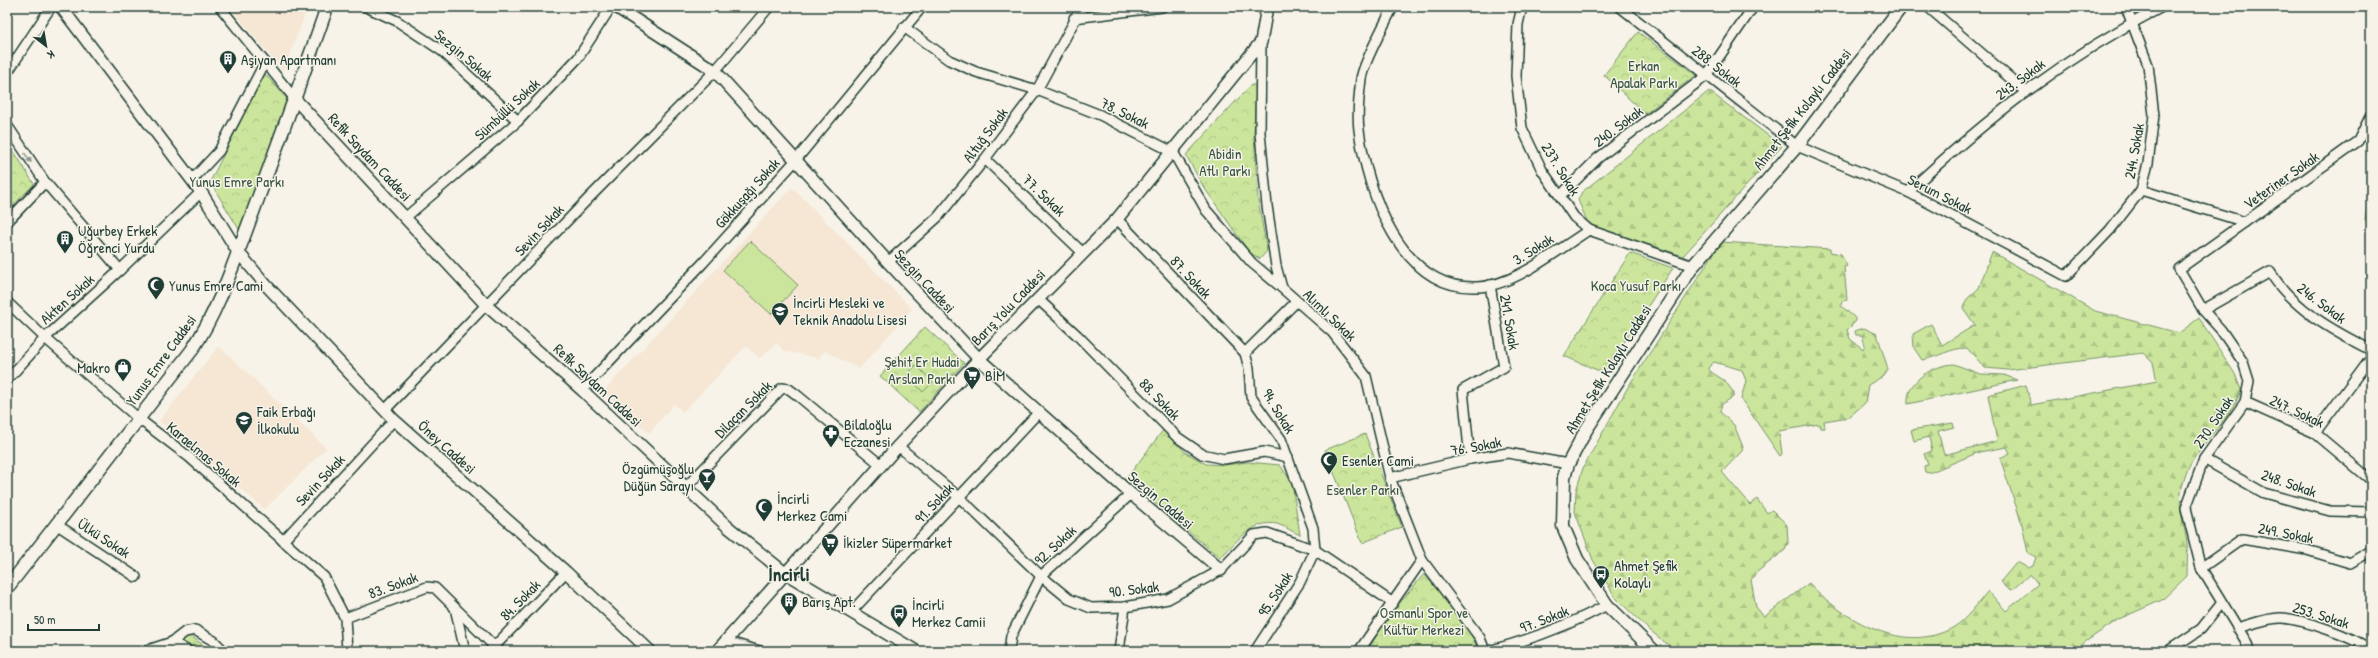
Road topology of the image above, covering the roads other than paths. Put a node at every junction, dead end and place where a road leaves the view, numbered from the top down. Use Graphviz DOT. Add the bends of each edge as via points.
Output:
graph roads {
  1 [pos="51,7"];
  2 [pos="62,7"];
  3 [pos="220,7"];
  4 [pos="327,7"];
  5 [pos="366,7"];
  6 [pos="611,7"];
  7 [pos="616,7"];
  8 [pos="769,7"];
  9 [pos="922,7"];
  10 [pos="1082,7"];
  11 [pos="1162,7"];
  12 [pos="1267,7"];
  13 [pos="1393,7"];
  14 [pos="1522,7"];
  15 [pos="1753,7"];
  16 [pos="1901,7"];
  17 [pos="1928,7"];
  18 [pos="2126,7"];
  19 [pos="2162,7"];
  20 [pos="1625,9"];
  21 [pos="1074,18"];
  22 [pos="2134,21"];
  23 [pos="904,27"];
  24 [pos="1261,42"];
  25 [pos="265,62"];
  26 [pos="715,71"];
  27 [pos="7,73"];
  28 [pos="1706,76"];
  29 [pos="1037,90"];
  30 [pos="2026,92"];
  31 [pos="295,99"];
  32 [pos="2371,115"];
  33 [pos="518,121"];
  34 [pos="7,125"];
  35 [pos="1797,146"];
  36 [pos="1173,152"];
  37 [pos="986,159"];
  38 [pos="796,160"];
  39 [pos="192,180"];
  40 [pos="45,182"];
  41 [pos="2141,190"];
  42 [pos="201,192"];
  43 [pos="1908,192"];
  44 [pos="1561,195"];
  45 [pos="406,217"];
  46 [pos="1117,219"];
  47 [pos="7,222"];
  48 [pos="2245,222"];
  49 [pos="1589,230"];
  50 [pos="238,252"];
  51 [pos="1082,252"];
  52 [pos="888,262"];
  53 [pos="1693,266"];
  54 [pos="120,270"];
  55 [pos="2066,276"];
  56 [pos="1490,285"];
  57 [pos="1282,288"];
  58 [pos="1038,299"];
  59 [pos="7,302"];
  60 [pos="1296,302"];
  61 [pos="487,306"];
  62 [pos="2203,310"];
  63 [pos="45,338"];
  64 [pos="2371,350"];
  65 [pos="1245,352"];
  66 [pos="2371,357"];
  67 [pos="979,359"];
  68 [pos="7,380"];
  69 [pos="582,390"];
  70 [pos="2245,402"];
  71 [pos="385,410"];
  72 [pos="1038,413"];
  73 [pos="139,419"];
  74 [pos="394,420"];
  75 [pos="2316,433"];
  76 [pos="898,446"];
  77 [pos="1288,457"];
  78 [pos="1470,459"];
  79 [pos="2204,459"];
  80 [pos="1568,464"];
  81 [pos="881,466"];
  82 [pos="1390,478"];
  83 [pos="2371,480"];
  84 [pos="685,488"];
  85 [pos="1131,494"];
  86 [pos="959,497"];
  87 [pos="2370,514"];
  88 [pos="56,524"];
  89 [pos="283,541"];
  90 [pos="1315,550"];
  91 [pos="2371,551"];
  92 [pos="1422,560"];
  93 [pos="2201,568"];
  94 [pos="1221,570"];
  95 [pos="566,572"];
  96 [pos="785,573"];
  97 [pos="136,576"];
  98 [pos="1041,576"];
  99 [pos="7,588"];
  100 [pos="1393,602"];
  101 [pos="2221,604"];
  102 [pos="1606,606"];
  103 [pos="455,607"];
  104 [pos="1125,607"];
  105 [pos="851,612"];
  106 [pos="345,618"];
  107 [pos="2237,628"];
  108 [pos="725,641"];
  109 [pos="172,642"];
  110 [pos="2359,642"];
  111 [pos="494,650"];
  112 [pos="2371,650"];
  113 [pos="145,651"];
  114 [pos="188,651"];
  115 [pos="224,651"];
  116 [pos="347,651"];
  117 [pos="465,651"];
  118 [pos="650,651"];
  119 [pos="717,651"];
  120 [pos="760,651"];
  121 [pos="916,651"];
  122 [pos="1009,651"];
  123 [pos="1119,651"];
  124 [pos="1255,651"];
  125 [pos="1359,651"];
  126 [pos="1485,651"];
  127 [pos="1488,651"];
  128 [pos="1654,651"];
  129 [pos="2168,651"];
  130 [pos="2249,651"];
  131 [pos="2355,651"];
  1 -- 27 [label="street"];
  2 -- 39 [label="street"];
  3 -- 25 [label="street"];
  4 -- 31 [label="main road, Yunus Emre Caddesi"];
  5 -- 33 [label="street, Sezgin Sokak" via="397,21 442,51"];
  6 -- 33 [label="street, Sümbüllü Sokak" via="578,58"];
  7 -- 26 [label="street, Sezgin Caddesi"];
  8 -- 26 [label="street, Sevin Sokak"];
  9 -- 23 [label="street, Gökkuşağı Sokak"];
  10 -- 21 [label="street, Altuğ Sokak"];
  11 -- 21 [label="street"];
  12 -- 24 [label="street, Barış Yolu Caddesi"];
  13 -- 56 [label="street, 3. Sokak" via="1361,77 1359,129 1368,180 1386,225 1417,264 1450,286 1477,288"];
  14 -- 44 [label="street, 237. Sokak" via="1518,24 1516,76 1522,128 1542,170"];
  15 -- 28 [label="street, 240. Sokak"];
  16 -- 35 [label="main road, Ahmet Şefik Kolaylı Caddesi"];
  17 -- 30 [label="street"];
  18 -- 22 [label="street, 244. Sokak"];
  19 -- 22 [label="street, 243. Sokak"];
  20 -- 28 [label="street, 288. Sokak"];
  21 -- 29 [label="street, Altuğ Sokak"];
  22 -- 30 [label="street, 243. Sokak" via="2080,53"];
  22 -- 41 [label="street, 244. Sokak" via="2148,65 2154,115 2148,164"];
  23 -- 29 [label="street, 78. Sokak" via="949,60 976,72"];
  23 -- 38 [label="street, Gökkuşağı Sokak"];
  24 -- 36 [label="street, Barış Yolu Caddesi"];
  24 -- 57 [label="street, Alımlı Sokak" via="1260,133 1267,206"];
  25 -- 31 [label="street"];
  25 -- 39 [label="street" via="219,151"];
  26 -- 38 [label="street, Sezgin Caddesi"];
  26 -- 61 [label="street, Sevin Sokak" via="588,199"];
  28 -- 35 [label="street, 288. Sokak"];
  28 -- 44 [label="street, 240. Sokak" via="1598,158"];
  29 -- 36 [label="street, 78. Sokak" via="1100,115"];
  29 -- 37 [label="street, Altuğ Sokak"];
  30 -- 43 [label="street, 243. Sokak" via="1962,141"];
  31 -- 45 [label="street, Refik Saydam Caddesi"];
  31 -- 50 [label="main road, Yunus Emre Caddesi"];
  32 -- 48 [label="street, Veteriner Sokak" via="2358,141"];
  33 -- 45 [label="street, Sümbüllü Sokak"];
  34 -- 40 [label="street, one-way"];
  35 -- 43 [label="street, Serum Sokak"];
  35 -- 53 [label="main road, Ahmet Şefik Kolaylı Caddesi"];
  36 -- 46 [label="street, Barış Yolu Caddesi"];
  36 -- 57 [label="street" via="1206,210 1252,263"];
  37 -- 51 [label="street, 77. Sokak"];
  37 -- 52 [label="street, Altuğ Sokak" via="938,217"];
  38 -- 52 [label="street, Sezgin Caddesi"];
  38 -- 69 [label="street, Gökkuşağı Sokak" via="703,263"];
  39 -- 42 [label="street"];
  40 -- 47 [label="street"];
  40 -- 54 [label="street"];
  41 -- 48 [label="street, Veteriner Sokak"];
  41 -- 55 [label="street, 244. Sokak" via="2110,230"];
  42 -- 50 [label="street"];
  42 -- 54 [label="street, Akten Sokak"];
  43 -- 55 [label="street, Serum Sokak"];
  44 -- 49 [label="street, 237. Sokak" via="1574,217"];
  45 -- 61 [label="street, Refik Saydam Caddesi"];
  46 -- 51 [label="street, Barış Yolu Caddesi"];
  46 -- 65 [label="street, 87. Sokak"];
  48 -- 62 [label="street, 270. Sokak" via="2179,269"];
  49 -- 53 [label="street, 237. Sokak"];
  49 -- 56 [label="street, 3. Sokak" via="1506,282"];
  50 -- 71 [label="street, Öney Caddesi"];
  50 -- 73 [label="main road, Yunus Emre Caddesi" via="206,330"];
  51 -- 58 [label="street, Barış Yolu Caddesi"];
  52 -- 67 [label="street, Sezgin Caddesi"];
  53 -- 80 [label="main road, Ahmet Şefik Kolaylı Caddesi" via="1586,430"];
  54 -- 63 [label="street, Akten Sokak"];
  56 -- 78 [label="street, 241. Sokak" via="1504,367 1463,390"];
  57 -- 60 [label="street, Alımlı Sokak"];
  58 -- 67 [label="street, Barış Yolu Caddesi"];
  58 -- 77 [label="street, 88. Sokak" via="1178,437 1202,454 1224,459 1264,452"];
  59 -- 63 [label="street, Karaelmas Sokak"];
  60 -- 65 [label="street"];
  60 -- 82 [label="street, Alımlı Sokak" via="1332,332 1366,376"];
  61 -- 69 [label="street, Refik Saydam Caddesi"];
  61 -- 71 [label="street, Sevin Sokak"];
  62 -- 64 [label="street, 246. Sokak" via="2270,272 2291,299 2336,332"];
  62 -- 70 [label="street, 270. Sokak" via="2221,330 2243,362 2249,381"];
  63 -- 68 [label="street, Akten Sokak"];
  63 -- 73 [label="street, Karaelmas Sokak"];
  65 -- 77 [label="street, 94. Sokak" via="1252,397 1280,439"];
  66 -- 75 [label="street"];
  67 -- 72 [label="street, Sezgin Caddesi"];
  67 -- 76 [label="street, Barış Yolu Caddesi"];
  69 -- 84 [label="street, Refik Saydam Caddesi"];
  70 -- 75 [label="street, 247. Sokak"];
  70 -- 79 [label="street, 270. Sokak"];
  71 -- 74 [label="street, Öney Caddesi"];
  72 -- 85 [label="street, Sezgin Caddesi"];
  72 -- 86 [label="street, 91. Sokak"];
  73 -- 88 [label="main road, Yunus Emre Caddesi"];
  73 -- 89 [label="street, Karaelmas Sokak" via="189,457"];
  74 -- 89 [label="street, Sevin Sokak"];
  74 -- 95 [label="street, Öney Caddesi"];
  75 -- 83 [label="street, 247. Sokak"];
  76 -- 81 [label="street, Barış Yolu Caddesi"];
  76 -- 86 [label="street, 90. Sokak"];
  77 -- 90 [label="street, 94. Sokak" via="1313,528"];
  78 -- 80 [label="street, 76. Sokak" via="1508,453"];
  78 -- 82 [label="street, 76. Sokak"];
  79 -- 87 [label="street, 248. Sokak" via="2264,492 2330,511"];
  79 -- 93 [label="street, 270. Sokak" via="2186,508"];
  80 -- 102 [label="main road, Ahmet Şefik Kolaylı Caddesi" via="1564,477 1562,526 1577,559"];
  81 -- 84 [label="street, Dilaçan Sokak" via="797,395 789,389 782,388"];
  81 -- 96 [label="street, Barış Yolu Caddesi"];
  82 -- 92 [label="street, Alımlı Sokak"];
  84 -- 96 [label="street, Refik Saydam Caddesi"];
  85 -- 94 [label="street, Sezgin Caddesi"];
  85 -- 98 [label="street, 92. Sokak"];
  86 -- 98 [label="street, 90. Sokak"];
  86 -- 105 [label="street, 91. Sokak"];
  88 -- 97 [label="street, Ülkü Sokak"];
  88 -- 99 [label="main road, Yunus Emre Caddesi"];
  89 -- 106 [label="street, Karaelmas Sokak" via="324,577"];
  90 -- 94 [label="street, 90. Sokak" via="1268,533 1254,535"];
  90 -- 100 [label="street, 90. Sokak"];
  90 -- 124 [label="street, 95. Sokak" via="1300,582"];
  91 -- 93 [label="street, 249. Sokak" via="2350,563 2307,550 2242,539"];
  92 -- 100 [label="street"];
  92 -- 126 [label="street, Alımlı Sokak" via="1480,638"];
  93 -- 101 [label="street, 270. Sokak"];
  94 -- 104 [label="street, 90. Sokak" via="1168,599"];
  95 -- 111 [label="street, 84. Sokak"];
  95 -- 118 [label="street, Öney Caddesi"];
  96 -- 105 [label="street, Refik Saydam Caddesi"];
  96 -- 108 [label="street, Barış Yolu Caddesi"];
  98 -- 104 [label="street, 90. Sokak" via="1069,600 1091,608"];
  98 -- 122 [label="street, 92. Sokak" via="1011,636"];
  100 -- 125 [label="street"];
  101 -- 107 [label="street, 270. Sokak"];
  101 -- 129 [label="street" via="2201,629"];
  102 -- 127 [label="street, 97. Sokak" via="1571,624 1520,643"];
  102 -- 128 [label="main road, Ahmet Şefik Kolaylı Caddesi"];
  103 -- 106 [label="street, 83. Sokak" via="435,588 427,587"];
  103 -- 111 [label="street, 83. Sokak"];
  103 -- 117 [label="street"];
  104 -- 123 [label="street"];
  105 -- 121 [label="street, Refik Saydam Caddesi"];
  106 -- 116 [label="street, Karaelmas Sokak"];
  107 -- 110 [label="street, 253. Sokak" via="2281,618 2323,628"];
  107 -- 130 [label="street, 270. Sokak"];
  108 -- 119 [label="street, Barış Yolu Caddesi"];
  108 -- 120 [label="street"];
  109 -- 113 [label="street"];
  109 -- 114 [label="street"];
  109 -- 115 [label="street" via="185,632 196,630"];
  110 -- 112 [label="street, 253. Sokak"];
  110 -- 131 [label="street"];
}
